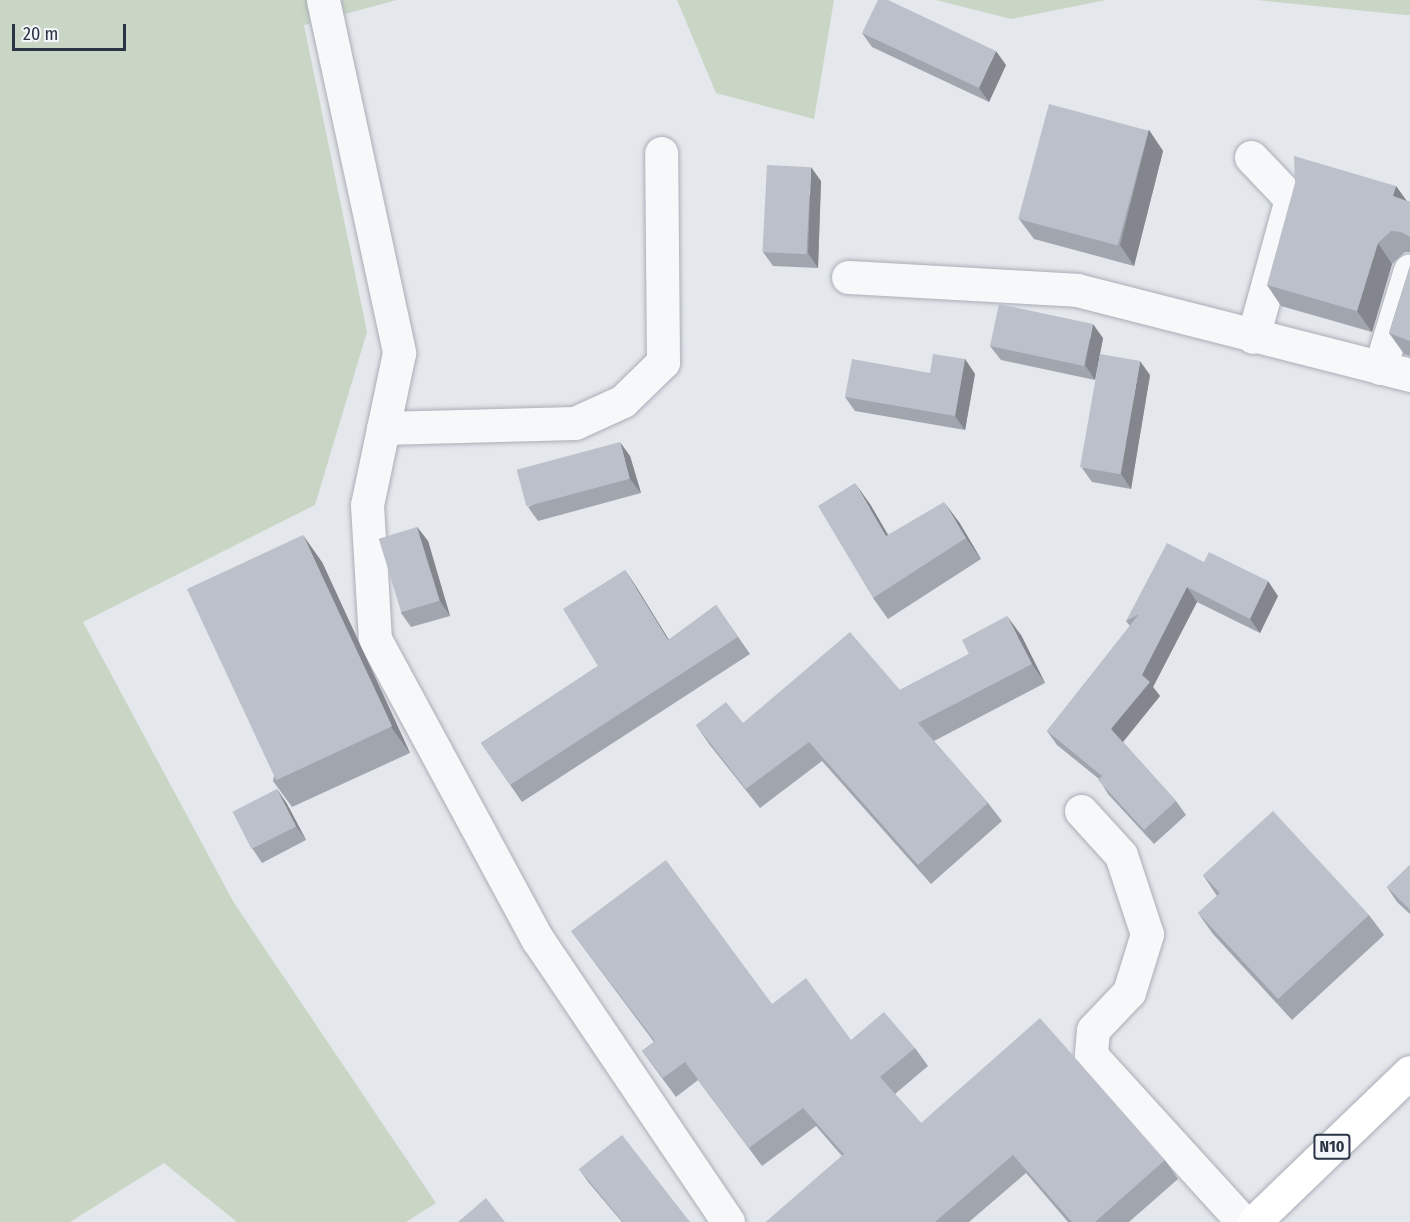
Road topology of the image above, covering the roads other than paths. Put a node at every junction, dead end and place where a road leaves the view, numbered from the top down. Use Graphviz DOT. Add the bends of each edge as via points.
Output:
graph roads {
  1 [pos="323,0"];
  2 [pos="661,153"];
  3 [pos="1251,158"];
  4 [pos="1410,270"];
  5 [pos="848,277"];
  6 [pos="1253,337"];
  7 [pos="1395,371"];
  8 [pos="383,428"];
  9 [pos="1081,811"];
  10 [pos="1410,1072"];
  11 [pos="728,1222"];
  12 [pos="1243,1222"];
  13 [pos="1254,1222"];
  1 -- 8 [label="street" via="399,353"];
  2 -- 8 [label="street" via="663,362 623,401 574,423"];
  3 -- 6 [label="street" via="1291,199"];
  4 -- 7 [label="street"];
  5 -- 6 [label="street" via="1077,290"];
  6 -- 7 [label="street"];
  8 -- 11 [label="street" via="367,505 375,639 538,940"];
  9 -- 12 [label="street" via="1121,855 1147,934 1129,992 1094,1030 1091,1055"];
  10 -- 13 [label="main road, N10"];
}
